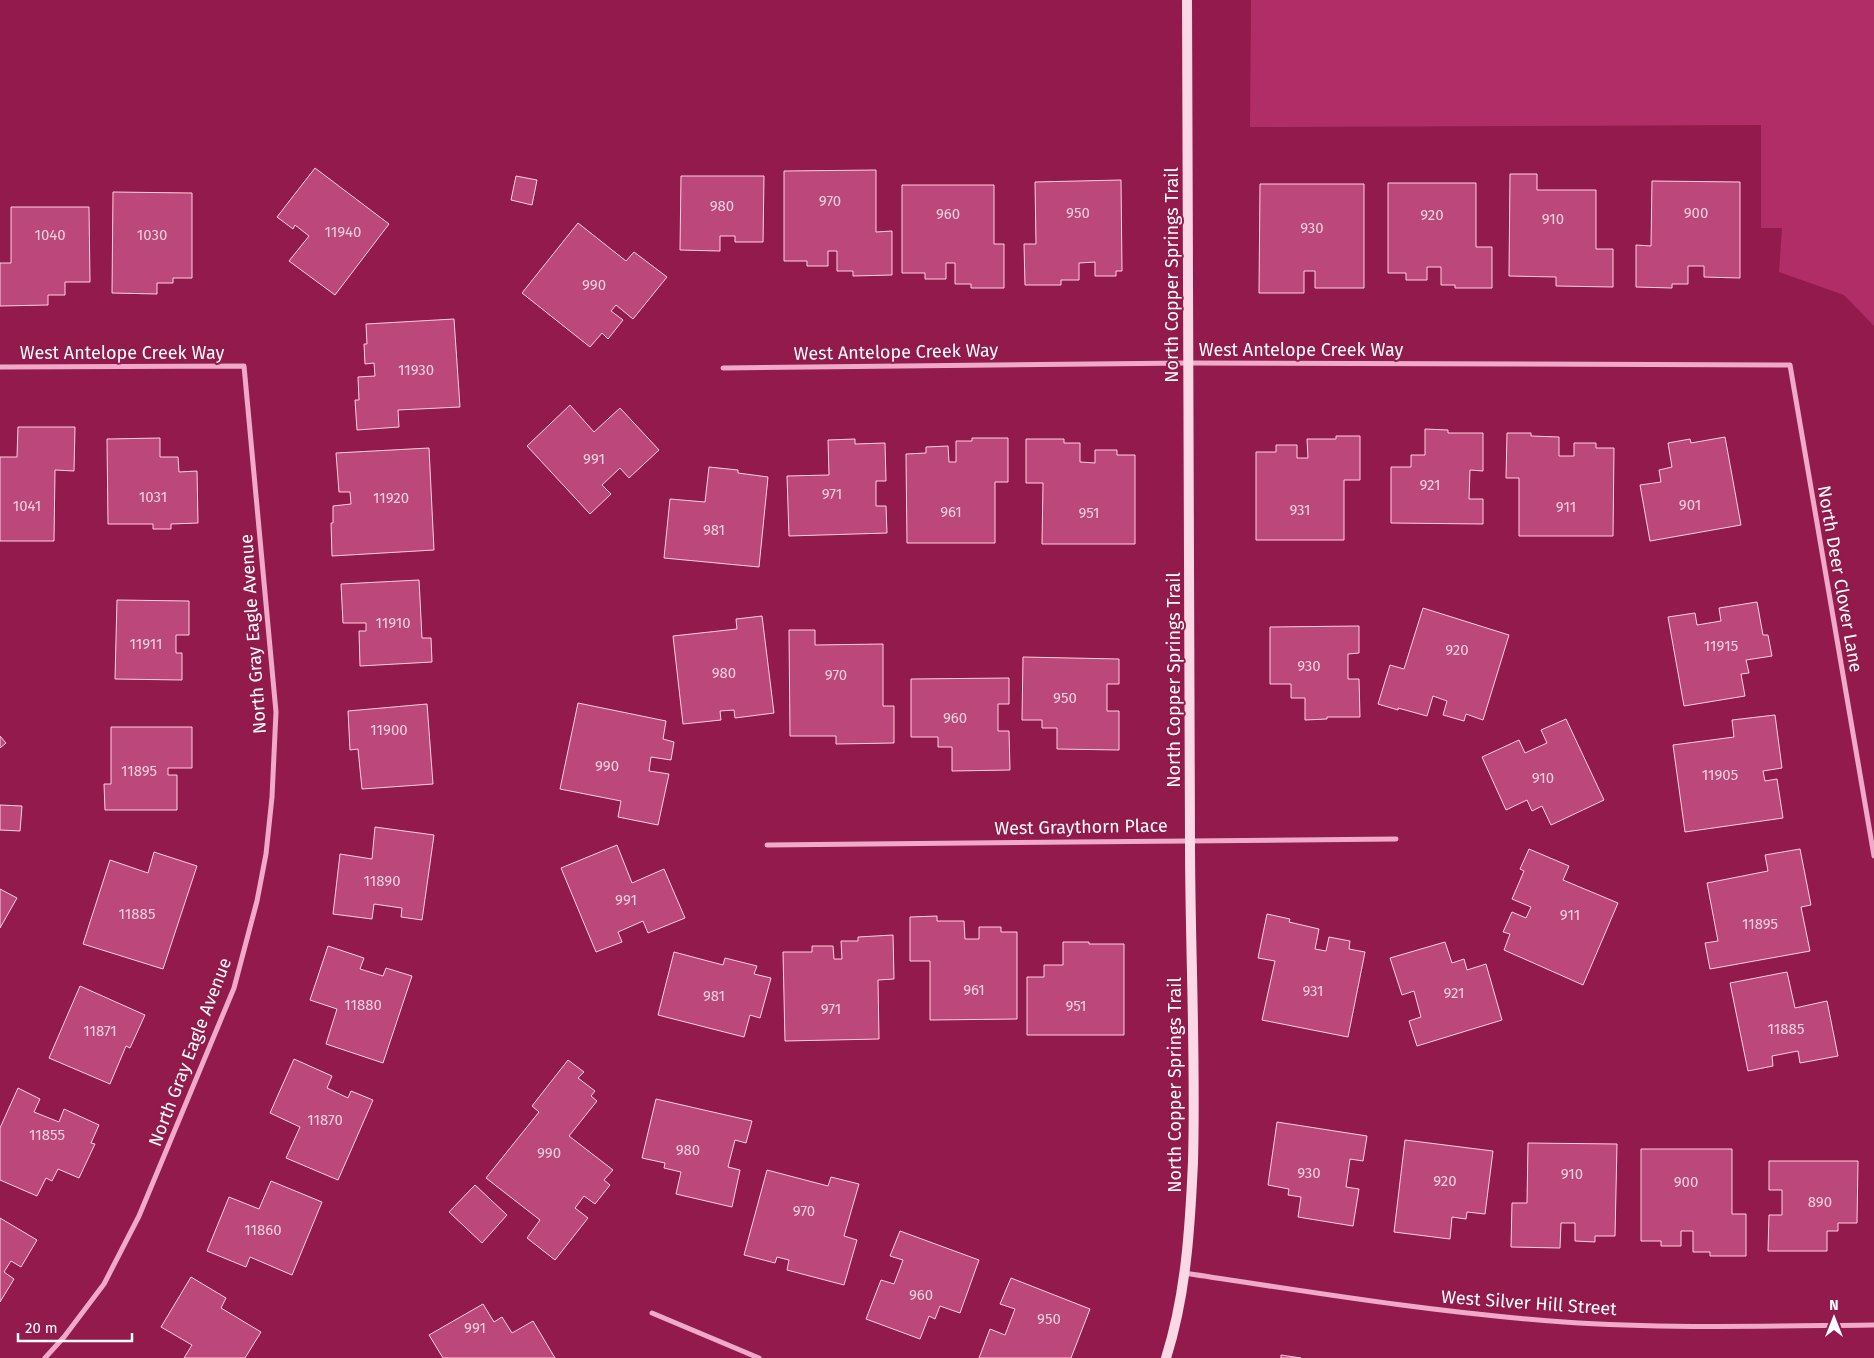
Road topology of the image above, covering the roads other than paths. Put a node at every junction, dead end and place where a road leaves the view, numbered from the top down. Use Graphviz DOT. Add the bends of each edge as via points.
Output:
graph roads {
  1 [pos="1187,0"];
  2 [pos="1188,363"];
  3 [pos="1790,365"];
  4 [pos="244,366"];
  5 [pos="0,368"];
  6 [pos="723,368"];
  7 [pos="1396,838"];
  8 [pos="1190,840"];
  9 [pos="767,845"];
  10 [pos="1874,856"];
  11 [pos="1184,1274"];
  12 [pos="652,1313"];
  13 [pos="1874,1325"];
  14 [pos="45,1358"];
  15 [pos="759,1358"];
  16 [pos="1166,1358"];
  1 -- 2 [label="street, North Copper Springs Trail"];
  2 -- 3 [label="street, West Antelope Creek Way"];
  2 -- 6 [label="street, West Antelope Creek Way"];
  2 -- 8 [label="street, North Copper Springs Trail"];
  3 -- 10 [label="street, North Deer Clover Lane"];
  4 -- 5 [label="street, West Antelope Creek Way"];
  4 -- 14 [label="street, North Gray Eagle Avenue" via="276,712 272,797 257,901 234,988 140,1216 104,1284"];
  7 -- 8 [label="street, West Graythorn Place"];
  8 -- 9 [label="street, West Graythorn Place"];
  8 -- 11 [label="street, North Copper Springs Trail" via="1194,1123"];
  11 -- 13 [label="street, West Silver Hill Street" via="1421,1308 1564,1322 1688,1326"];
  11 -- 16 [label="street, North Copper Springs Trail"];
  12 -- 15 [label="street"];
}
